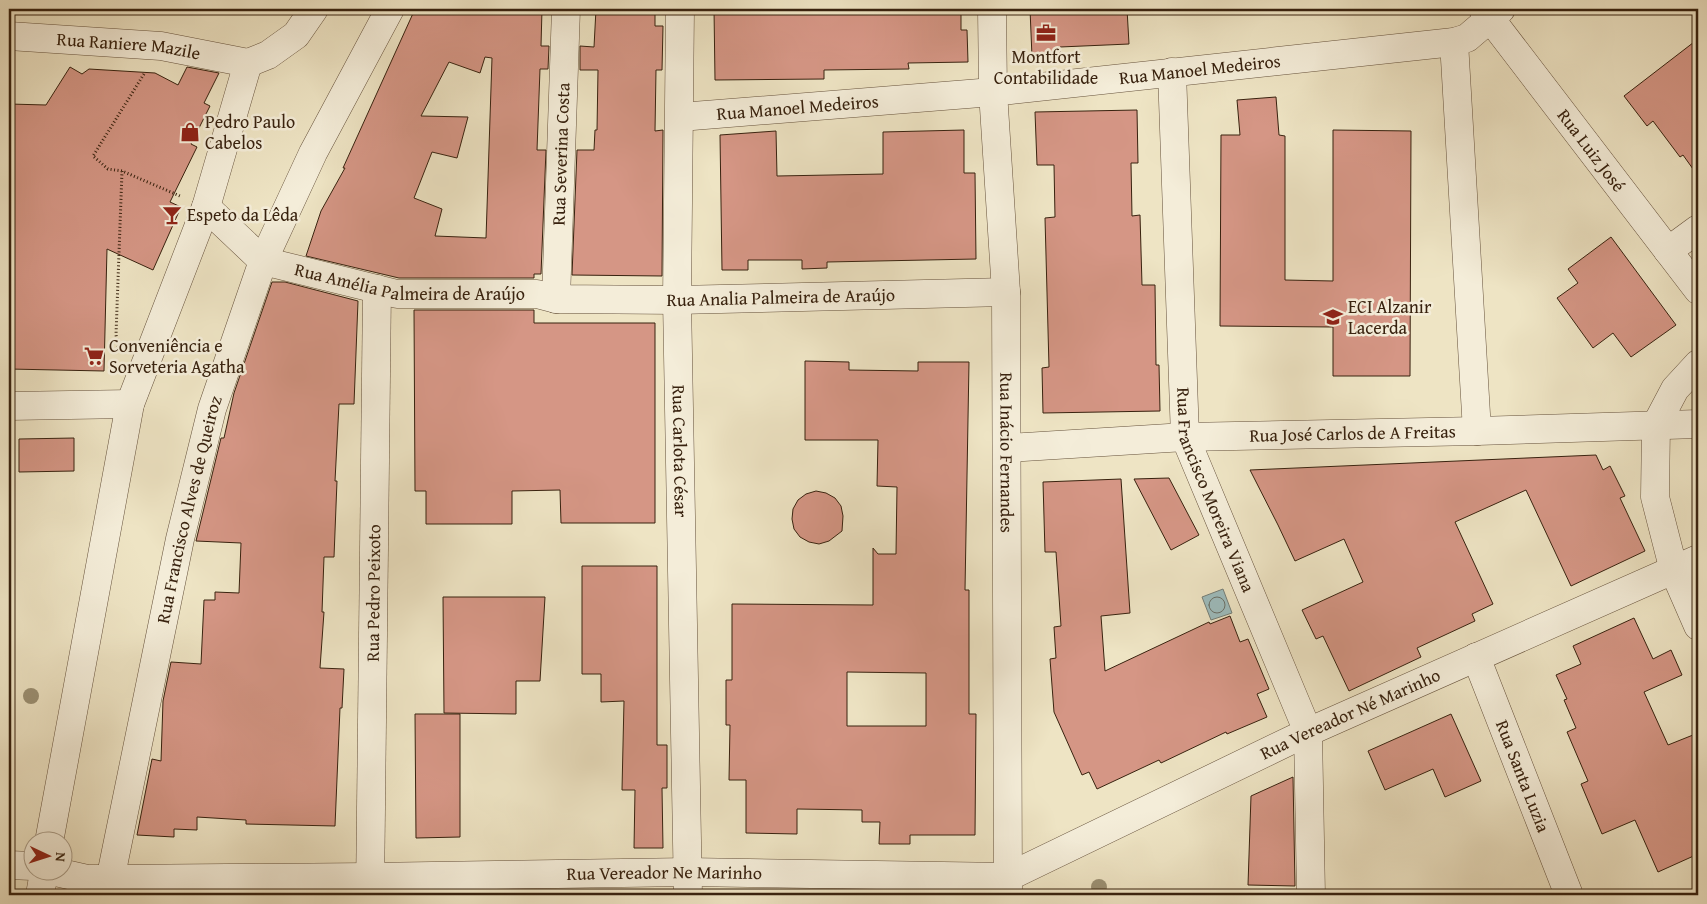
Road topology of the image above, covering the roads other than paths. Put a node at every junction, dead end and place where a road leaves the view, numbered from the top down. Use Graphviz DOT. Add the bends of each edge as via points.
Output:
graph roads {
  1 [pos="314,9"];
  2 [pos="390,9"];
  3 [pos="566,9"];
  4 [pos="680,9"];
  5 [pos="992,9"];
  6 [pos="1491,12"];
  7 [pos="9,36"];
  8 [pos="1454,42"];
  9 [pos="248,62"];
  10 [pos="1172,72"];
  11 [pos="993,92"];
  12 [pos="680,117"];
  13 [pos="206,207"];
  14 [pos="1698,230"];
  15 [pos="1668,251"];
  16 [pos="263,261"];
  17 [pos="377,289"];
  18 [pos="1698,290"];
  19 [pos="1006,292"];
  20 [pos="556,299"];
  21 [pos="677,300"];
  22 [pos="1698,364"];
  23 [pos="130,404"];
  24 [pos="9,406"];
  25 [pos="1698,424"];
  26 [pos="1656,425"];
  27 [pos="1477,432"];
  28 [pos="1184,437"];
  29 [pos="1007,448"];
  30 [pos="1698,559"];
  31 [pos="1674,571"];
  32 [pos="1698,626"];
  33 [pos="1476,657"];
  34 [pos="1308,732"];
  35 [pos="51,832"];
  36 [pos="9,865"];
  37 [pos="22,866"];
  38 [pos="72,876"];
  39 [pos="42,882"];
  40 [pos="688,884"];
  41 [pos="370,886"];
  42 [pos="1008,886"];
  43 [pos="109,887"];
  44 [pos="40,895"];
  45 [pos="1311,895"];
  46 [pos="1569,895"];
  1 -- 9 [label="street" via="296,35 268,55"];
  2 -- 16 [label="street, Rua Francisco Alves de Queiroz" via="313,153"];
  3 -- 20 [label="street, Rua Severina Costa"];
  4 -- 12 [label="street, Rua Carlota César"];
  5 -- 11 [label="street, Rua Inácio Fernandes"];
  6 -- 8 [label="street, Rua Manoel Medeiros" via="1466,38"];
  6 -- 15 [label="street, Rua Luiz José"];
  7 -- 9 [label="street, Rua Raniere Mazile" via="161,46"];
  8 -- 10 [label="street, Rua Manoel Medeiros"];
  8 -- 27 [label="street"];
  9 -- 13 [label="street"];
  10 -- 11 [label="street, Rua Manoel Medeiros"];
  10 -- 28 [label="street, Rua Francisco Moreira Viana"];
  11 -- 12 [label="street, Rua Manoel Medeiros"];
  11 -- 19 [label="street, Rua Inácio Fernandes"];
  12 -- 21 [label="street, Rua Carlota César"];
  13 -- 16 [label="street"];
  13 -- 23 [label="street"];
  14 -- 15 [label="street"];
  15 -- 18 [label="street, Rua Luiz José"];
  16 -- 17 [label="street, Rua Amélia Palmeira de Araújo"];
  16 -- 43 [label="street, Rua Francisco Alves de Queiroz" via="212,409 178,549"];
  17 -- 20 [label="street, Rua Amélia Palmeira de Araújo" via="398,294 538,294"];
  17 -- 41 [label="street, Rua Pedro Peixoto"];
  19 -- 21 [label="street, Rua Analia Palmeira de Araújo"];
  19 -- 29 [label="street, Rua Inácio Fernandes"];
  20 -- 21 [label="street, Rua Analia Palmeira de Araújo"];
  21 -- 40 [label="street, Rua Carlota César"];
  22 -- 26 [label="street" via="1675,389"];
  23 -- 24 [label="street"];
  23 -- 35 [label="street"];
  25 -- 26 [label="street, Rua José Carlos de A Freitas"];
  26 -- 27 [label="street, Rua José Carlos de A Freitas"];
  26 -- 31 [label="street" via="1655,497"];
  27 -- 28 [label="street, Rua José Carlos de A Freitas"];
  28 -- 29 [label="street, Rua José Carlos de A Freitas"];
  28 -- 34 [label="street, Rua Francisco Moreira Viana"];
  29 -- 42 [label="street, Rua Inácio Fernandes"];
  30 -- 31 [label="street, Rua Vereador Né Marinho"];
  31 -- 32 [label="street"];
  31 -- 33 [label="street, Rua Vereador Né Marinho"];
  33 -- 34 [label="street, Rua Vereador Né Marinho"];
  33 -- 46 [label="street, Rua Santa Luzia"];
  34 -- 42 [label="street, Rua Vereador Né Marinho"];
  34 -- 45 [label="street, Rua Francisco Moreira Viana"];
  36 -- 37 [label="street"];
  38 -- 43 [label="street, Rua Vereador Ne Marinho"];
  39 -- 44 [label="street"];
  40 -- 41 [label="street, Rua Vereador Ne Marinho"];
  40 -- 42 [label="street, Rua Vereador Ne Marinho"];
  41 -- 43 [label="street, Rua Vereador Ne Marinho"];
}
